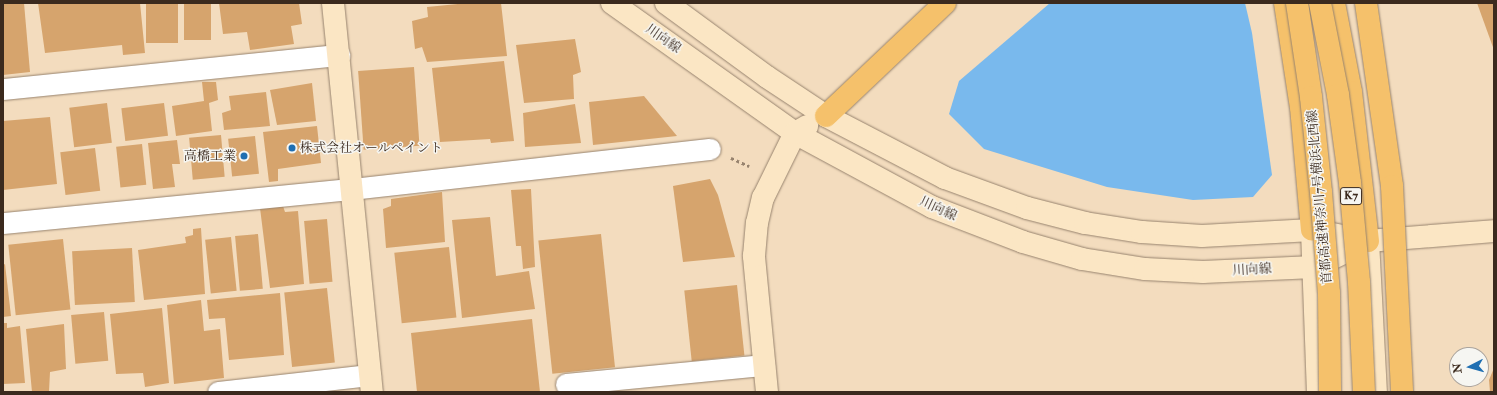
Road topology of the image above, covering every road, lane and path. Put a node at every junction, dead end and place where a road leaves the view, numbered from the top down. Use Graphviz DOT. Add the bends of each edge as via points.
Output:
graph roads {
  1 [pos="333,3"];
  2 [pos="612,3"];
  3 [pos="666,3"];
  4 [pos="945,3"];
  5 [pos="1284,3"];
  6 [pos="1297,3"];
  7 [pos="1320,3"];
  8 [pos="1334,3"];
  9 [pos="1366,3"];
  10 [pos="339,55"];
  11 [pos="3,89"];
  12 [pos="826,116"];
  13 [pos="795,133"];
  14 [pos="710,149"];
  15 [pos="352,189"];
  16 [pos="3,223"];
  17 [pos="1312,230"];
  18 [pos="1494,231"];
  19 [pos="1368,241"];
  20 [pos="1314,267"];
  21 [pos="764,366"];
  22 [pos="371,383"];
  23 [pos="566,384"];
  24 [pos="218,392"];
  25 [pos="767,392"];
  26 [pos="1318,392"];
  27 [pos="1330,392"];
  28 [pos="1364,392"];
  29 [pos="1376,392"];
  30 [pos="1402,392"];
  1 -- 10 [label="street"];
  2 -- 13 [label="street, 川向線"];
  3 -- 12 [label="street" via="767,77"];
  4 -- 12 [label="highway"];
  5 -- 17 [label="highway" via="1301,107"];
  6 -- 27 [label="highway, 首都高速神奈川7号横浜北西線 / K7, bridge" via="1312,97 1321,192 1329,293"];
  7 -- 28 [label="highway, K7, bridge" via="1338,95 1350,183 1359,282"];
  8 -- 19 [label="highway" via="1351,92"];
  9 -- 30 [label="highway, bridge" via="1392,186"];
  10 -- 11 [label="street"];
  10 -- 15 [label="street"];
  12 -- 13 [label="street"];
  12 -- 17 [label="street" via="944,178 1027,208 1085,223 1142,232 1202,236"];
  13 -- 20 [label="street, 川向線" via="945,213 1023,242 1082,259 1145,269 1203,272"];
  13 -- 21 [label="street" via="762,198 757,223 754,256"];
  14 -- 15 [label="street"];
  15 -- 16 [label="street"];
  15 -- 22 [label="street"];
  17 -- 19 [label="street"];
  17 -- 20 [label="street"];
  18 -- 19 [label="street"];
  19 -- 20 [label="street, 川向線"];
  19 -- 29 [label="street"];
  20 -- 26 [label="street"];
  21 -- 23 [label="street"];
  21 -- 25 [label="street"];
  22 -- 24 [label="street"];
}
